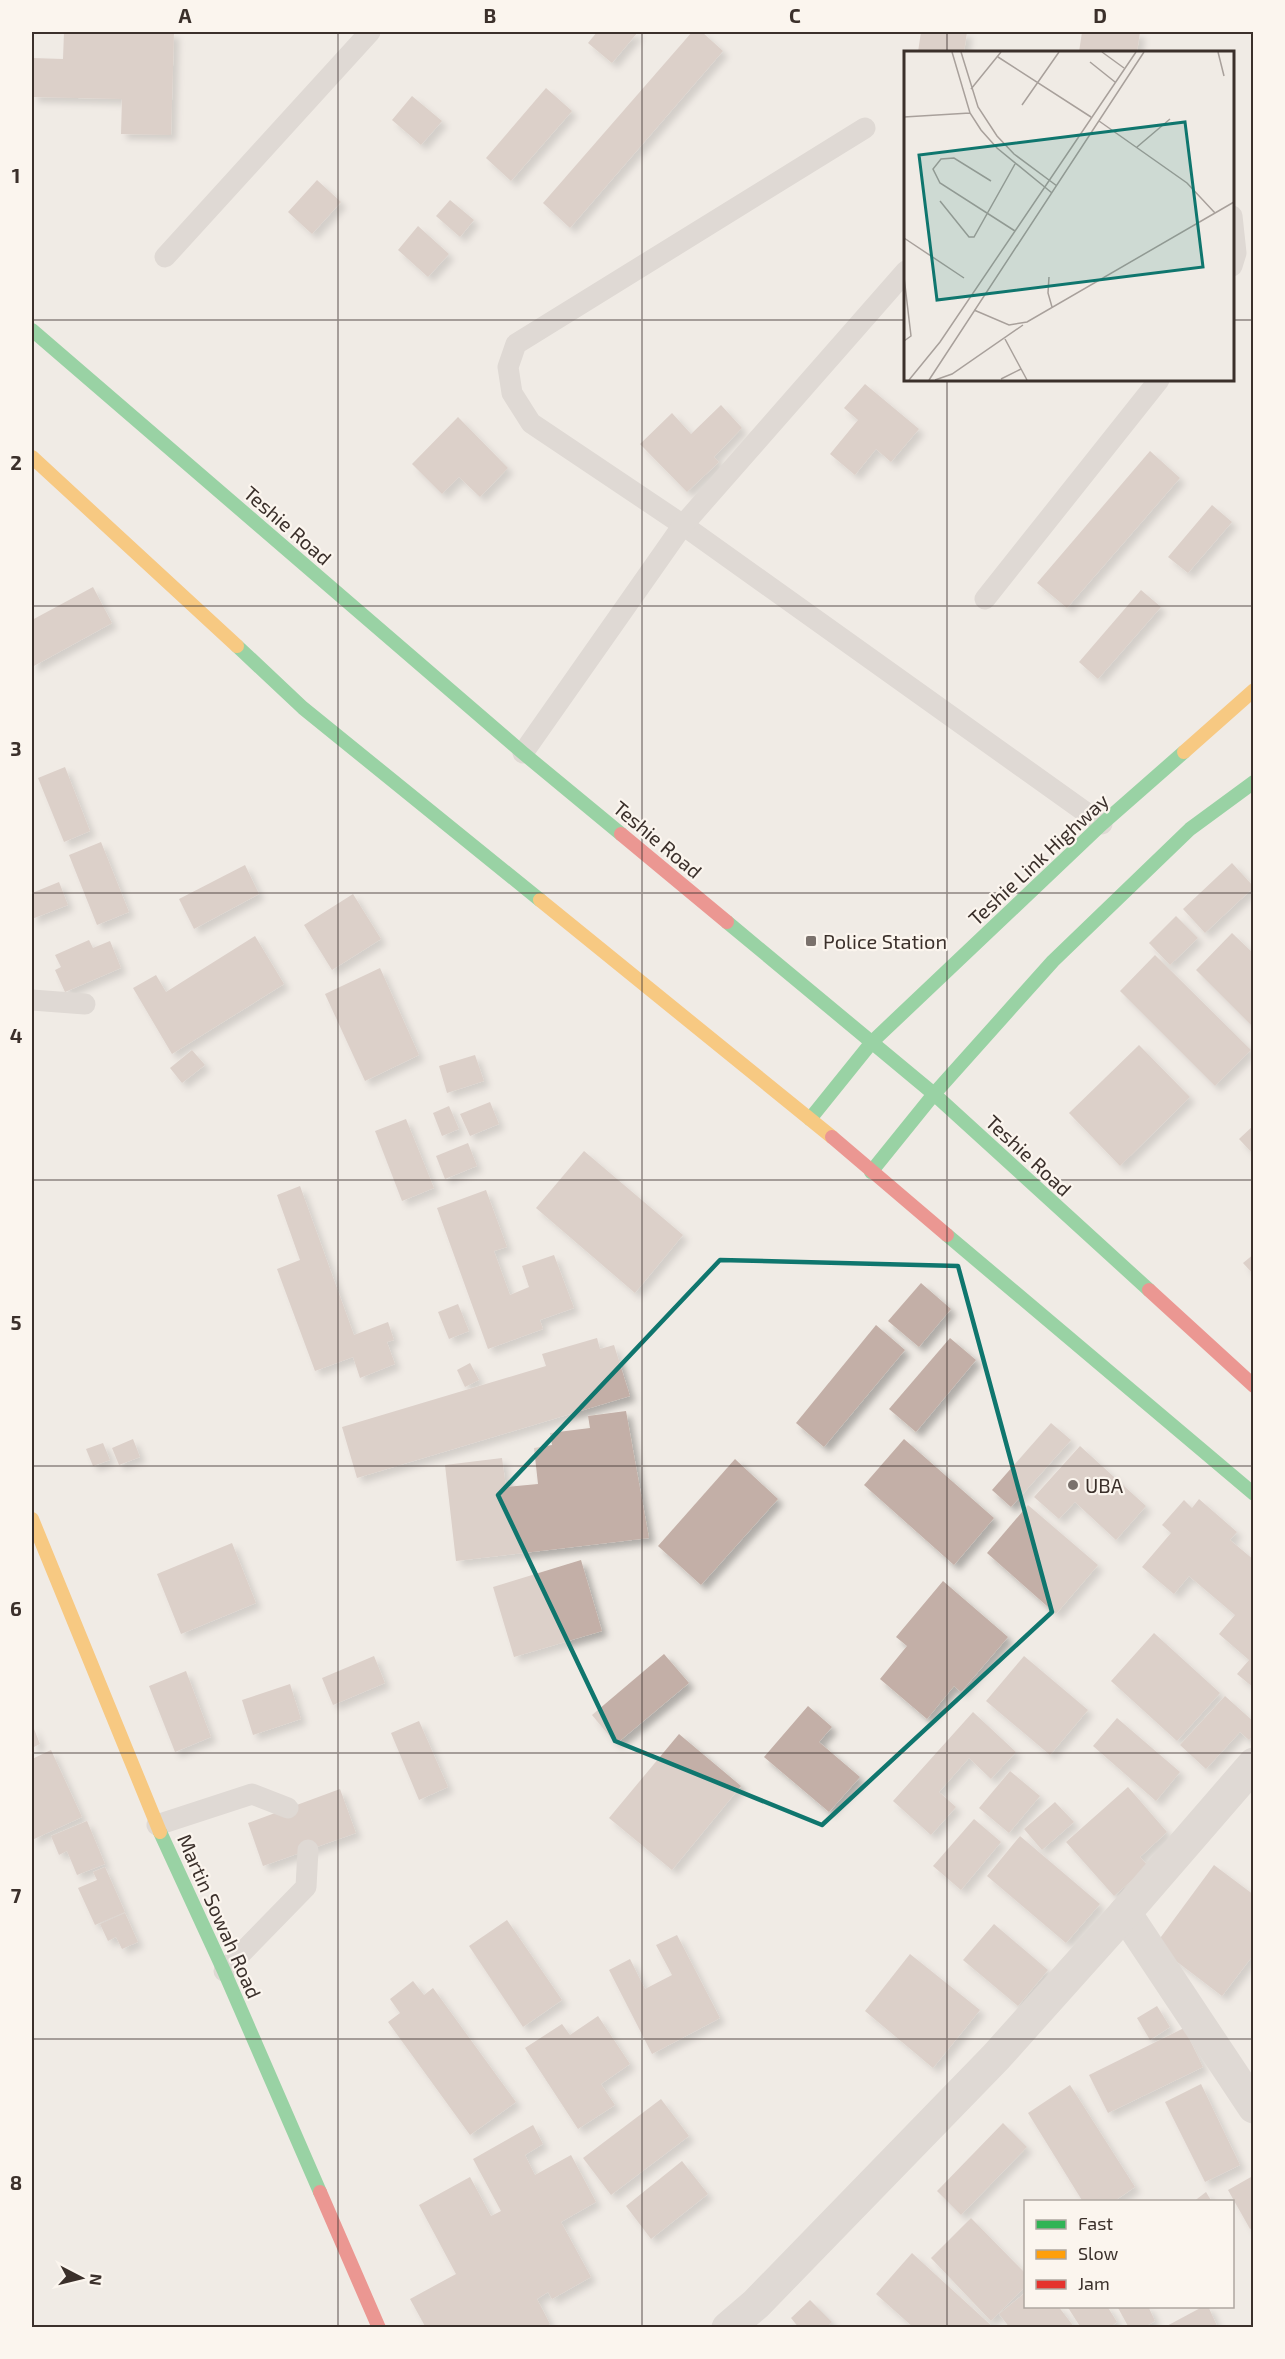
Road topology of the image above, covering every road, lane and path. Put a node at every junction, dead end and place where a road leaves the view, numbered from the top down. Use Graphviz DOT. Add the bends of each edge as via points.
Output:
graph roads {
  1 [pos="370,32"];
  2 [pos="865,128"];
  3 [pos="1234,228"];
  4 [pos="165,257"];
  5 [pos="1234,262"];
  6 [pos="904,274"];
  7 [pos="32,330"];
  8 [pos="1158,381"];
  9 [pos="32,457"];
  10 [pos="683,525"];
  11 [pos="985,599"];
  12 [pos="1254,690"];
  13 [pos="523,753"];
  14 [pos="1254,782"];
  15 [pos="1102,824"];
  16 [pos="32,1000"];
  17 [pos="85,1004"];
  18 [pos="872,1042"];
  19 [pos="934,1094"];
  20 [pos="810,1119"];
  21 [pos="871,1172"];
  22 [pos="1254,1386"];
  23 [pos="1254,1494"];
  24 [pos="32,1519"];
  25 [pos="1254,1764"];
  26 [pos="288,1808"];
  27 [pos="157,1825"];
  28 [pos="308,1850"];
  29 [pos="1125,1913"];
  30 [pos="224,1971"];
  31 [pos="1254,2107"];
  32 [pos="379,2328"];
  33 [pos="728,2328"];
  1 -- 4 [label="lane"];
  2 -- 10 [label="lane" via="516,344 508,367 512,393 531,423"];
  3 -- 5 [label="lane"];
  6 -- 10 [label="lane"];
  7 -- 13 [label="main road, Teshie Road"];
  8 -- 11 [label="lane"];
  9 -- 20 [label="main road" via="303,708"];
  10 -- 13 [label="lane"];
  10 -- 15 [label="lane"];
  12 -- 15 [label="main road, Teshie Link Highway"];
  13 -- 18 [label="main road, Teshie Road"];
  14 -- 19 [label="main road" via="1190,829 1053,961"];
  15 -- 18 [label="main road, Teshie Link Highway"];
  16 -- 17 [label="lane"];
  18 -- 19 [label="main road, Teshie Road"];
  18 -- 20 [label="main road, Teshie Link Highway"];
  19 -- 21 [label="main road"];
  19 -- 22 [label="main road, Teshie Road"];
  20 -- 21 [label="main road"];
  21 -- 23 [label="main road"];
  24 -- 27 [label="main road, Martin Sowah Road"];
  25 -- 29 [label="street"];
  26 -- 27 [label="lane" via="252,1794"];
  27 -- 30 [label="main road, Martin Sowah Road"];
  28 -- 30 [label="lane" via="306,1887"];
  29 -- 31 [label="street"];
  29 -- 33 [label="street" via="996,2057 756,2304"];
  30 -- 32 [label="main road, Martin Sowah Road"];
}
